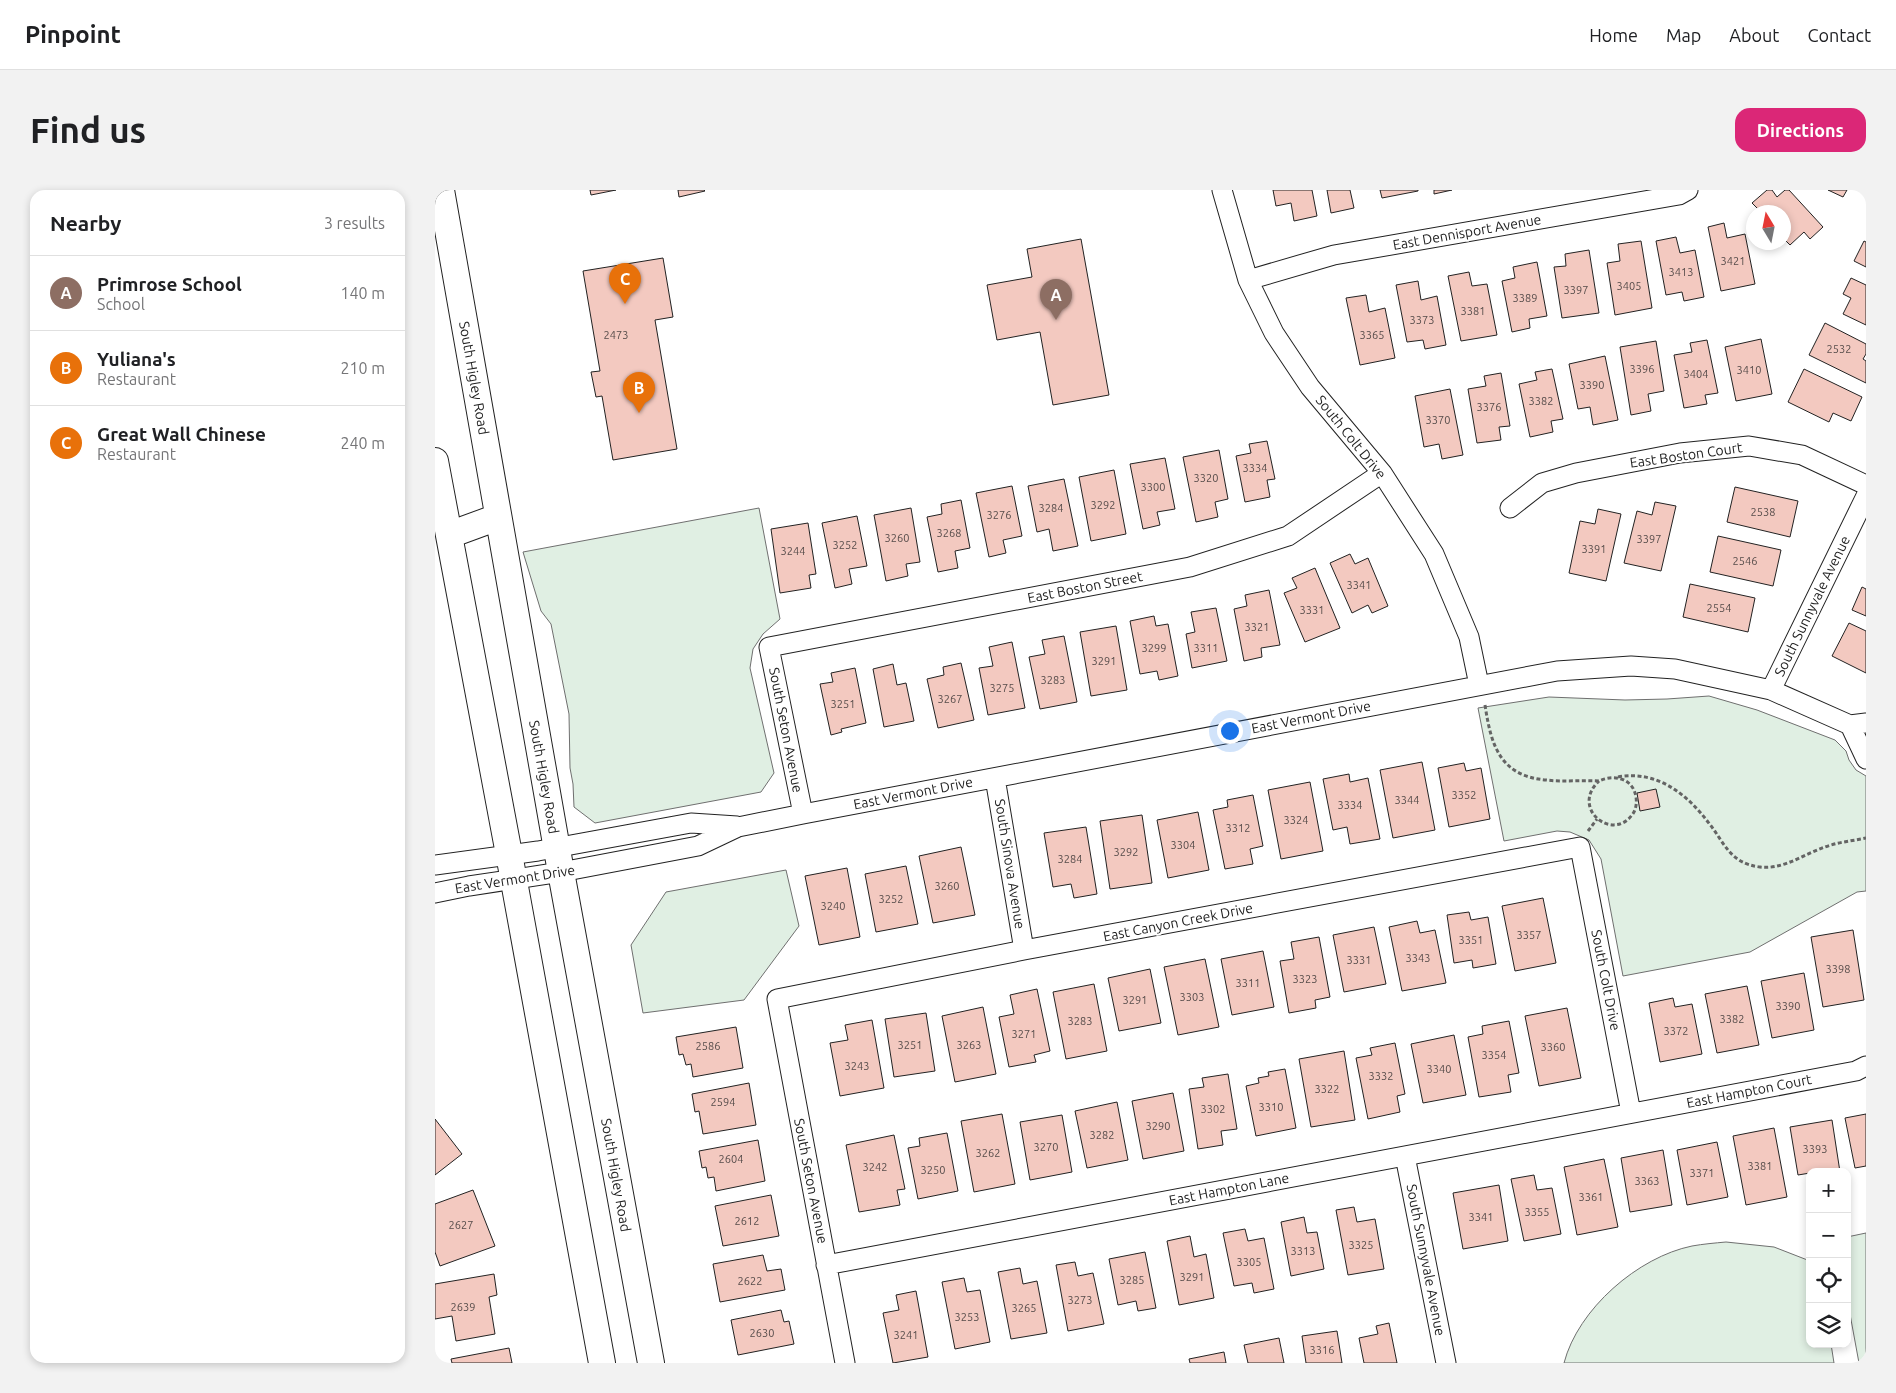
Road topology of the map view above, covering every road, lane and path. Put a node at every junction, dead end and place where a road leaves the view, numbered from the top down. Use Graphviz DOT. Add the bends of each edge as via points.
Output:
graph roads {
  1 [pos="441,190"];
  2 [pos="1222,190"];
  3 [pos="1688,190"];
  4 [pos="1248,280"];
  5 [pos="435,461"];
  6 [pos="1381,473"];
  7 [pos="1866,485"];
  8 [pos="1866,496"];
  9 [pos="1511,508"];
  10 [pos="498,517"];
  11 [pos="449,535"];
  12 [pos="769,647"];
  13 [pos="1479,685"];
  14 [pos="1771,690"];
  15 [pos="1485,704"];
  16 [pos="1858,724"];
  17 [pos="1866,759"];
  18 [pos="1615,777"];
  19 [pos="995,778"];
  20 [pos="1599,781"];
  21 [pos="803,814"];
  22 [pos="1866,838"];
  23 [pos="1580,847"];
  24 [pos="558,859"];
  25 [pos="435,865"];
  26 [pos="511,867"];
  27 [pos="435,893"];
  28 [pos="1024,950"];
  29 [pos="777,999"];
  30 [pos="1866,1066"];
  31 [pos="1631,1113"];
  32 [pos="1405,1156"];
  33 [pos="826,1265"];
  34 [pos="602,1363"];
  35 [pos="651,1363"];
  36 [pos="845,1363"];
  37 [pos="1446,1363"];
  1 -- 10 [label="main road, South Higley Road"];
  2 -- 4 [label="street, South Colt Drive"];
  3 -- 4 [label="street, East Dennisport Avenue" via="1679,195 1334,255"];
  4 -- 6 [label="street, South Colt Drive" via="1274,333 1310,387"];
  5 -- 11 [label="main road"];
  6 -- 12 [label="street, East Boston Street" via="1287,536 1190,567"];
  6 -- 13 [label="street, South Colt Drive" via="1434,554 1469,637"];
  7 -- 9 [label="street, East Boston Court" via="1801,455 1749,446 1680,453 1576,473 1542,483"];
  8 -- 14 [label="street, South Sunnyvale Avenue"];
  10 -- 11 [label="main road"];
  10 -- 24 [label="main road, South Higley Road"];
  11 -- 26 [label="main road"];
  12 -- 21 [label="street, South Seton Avenue"];
  13 -- 14 [label="street, East Vermont Drive" via="1557,671 1631,666 1675,669"];
  13 -- 19 [label="street, East Vermont Drive"];
  14 -- 16 [label="street, East Vermont Drive"];
  15 -- 20 [label="path" via="1495,749 1514,771 1545,780"];
  16 -- 17 [label="street, East Vermont Drive" via="1858,744"];
  18 -- 20 [label="path"];
  18 -- 20 [label="path" via="1630,784 1637,798 1633,814 1620,824 1604,823 1592,813 1589,799"];
  18 -- 22 [label="path" via="1646,776 1675,790 1697,808 1733,856 1751,866 1777,866 1826,846"];
  19 -- 21 [label="street, East Vermont Drive"];
  19 -- 28 [label="street, South Sinova Avenue"];
  21 -- 24 [label="street, East Vermont Drive" via="738,827 698,846"];
  23 -- 28 [label="street, East Canyon Creek Drive"];
  23 -- 31 [label="street, South Colt Drive"];
  24 -- 26 [label="street, East Vermont Drive"];
  24 -- 26 [label="street, East Vermont Drive"];
  24 -- 35 [label="main road, South Higley Road"];
  25 -- 26 [label="street, East Vermont Drive"];
  26 -- 27 [label="street, East Vermont Drive"];
  26 -- 34 [label="main road"];
  28 -- 29 [label="street, East Canyon Creek Drive"];
  29 -- 33 [label="street, South Seton Avenue"];
  30 -- 31 [label="street, East Hampton Court" via="1855,1071"];
  31 -- 32 [label="street, East Hampton Lane"];
  32 -- 33 [label="street, East Hampton Lane"];
  32 -- 37 [label="street, South Sunnyvale Avenue"];
  33 -- 36 [label="street, South Seton Avenue"];
}
